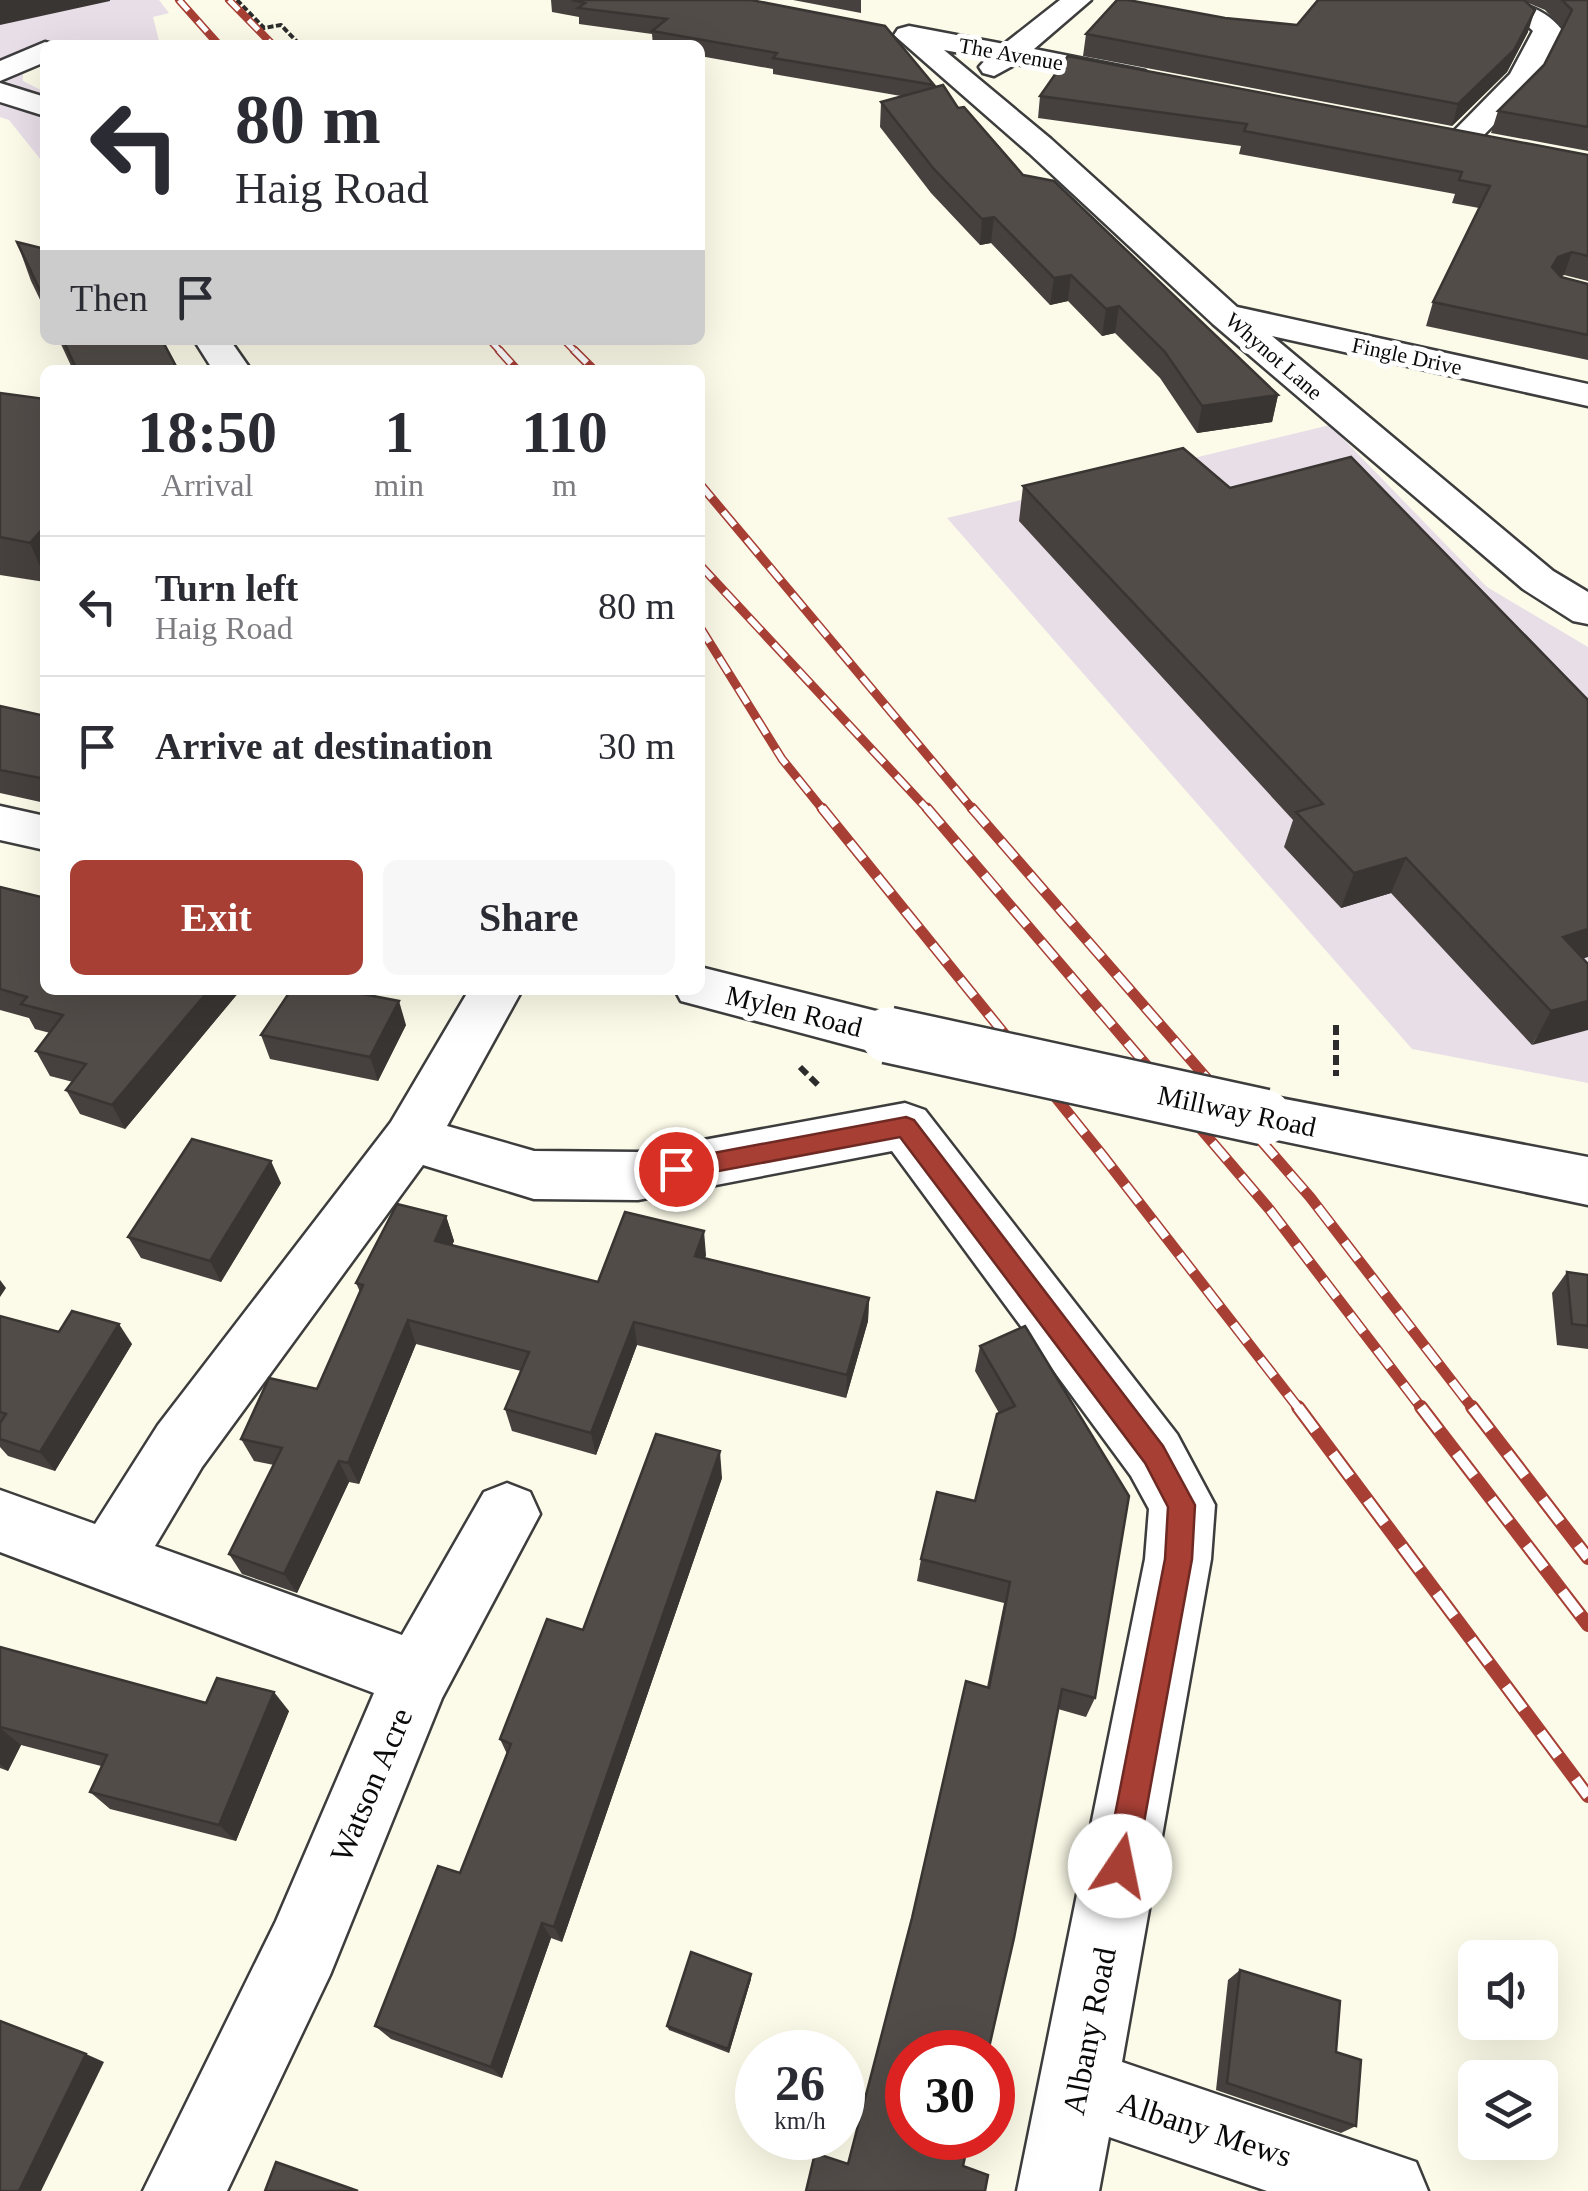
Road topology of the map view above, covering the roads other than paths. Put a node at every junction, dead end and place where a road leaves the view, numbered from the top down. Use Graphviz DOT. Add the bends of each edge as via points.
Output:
graph roads {
  1 [pos="1077,0"];
  2 [pos="1480,0"];
  3 [pos="872,28"];
  4 [pos="908,35"];
  5 [pos="40,48"];
  6 [pos="1010,53"];
  7 [pos="0,72"];
  8 [pos="1171,84"];
  9 [pos="968,88"];
  10 [pos="0,92"];
  11 [pos="40,105"];
  12 [pos="1421,133"];
  13 [pos="1460,141"];
  14 [pos="1497,148"];
  15 [pos="1226,316"];
  16 [pos="1588,396"];
  17 [pos="1588,611"];
  18 [pos="0,823"];
  19 [pos="40,832"];
  20 [pos="705,988"];
  21 [pos="493,995"];
  22 [pos="888,1035"];
  23 [pos="412,1138"];
  24 [pos="1588,1181"];
  25 [pos="507,1514"];
  26 [pos="0,1521"];
  27 [pos="108,1563"];
  28 [pos="417,1674"];
  29 [pos="1079,2087"];
  30 [pos="184,2191"];
  31 [pos="1058,2191"];
  32 [pos="1387,2191"];
  1 -- 6 [label="street"];
  2 -- 13 [label="street" via="1528,11 1548,30 1523,78"];
  3 -- 4 [label="street, The Avenue"];
  4 -- 6 [label="street, The Avenue"];
  4 -- 9 [label="street, Whynot Lane"];
  5 -- 7 [label="street"];
  6 -- 8 [label="street, The Avenue"];
  6 -- 9 [label="street"];
  9 -- 15 [label="street, Whynot Lane"];
  10 -- 11 [label="street"];
  12 -- 13 [label="street"];
  13 -- 14 [label="street"];
  15 -- 16 [label="street, Fingle Drive"];
  15 -- 17 [label="street, Whynot Lane" via="1538,580"];
  18 -- 19 [label="street"];
  20 -- 22 [label="street, Mylen Road"];
  21 -- 23 [label="street"];
  22 -- 24 [label="street, Millway Road, bridge"];
  23 -- 27 [label="street" via="180,1446"];
  23 -- 29 [label="street, Albany Road" via="534,1174 638,1176 906,1126 1154,1455 1182,1505 1178,1559"];
  25 -- 28 [label="street"];
  26 -- 27 [label="street, Watson Acre"];
  27 -- 28 [label="street, Watson Acre"];
  28 -- 30 [label="street, Watson Acre" via="303,1948"];
  29 -- 31 [label="street, Albany Road"];
  29 -- 32 [label="street, Albany Mews"];
}
